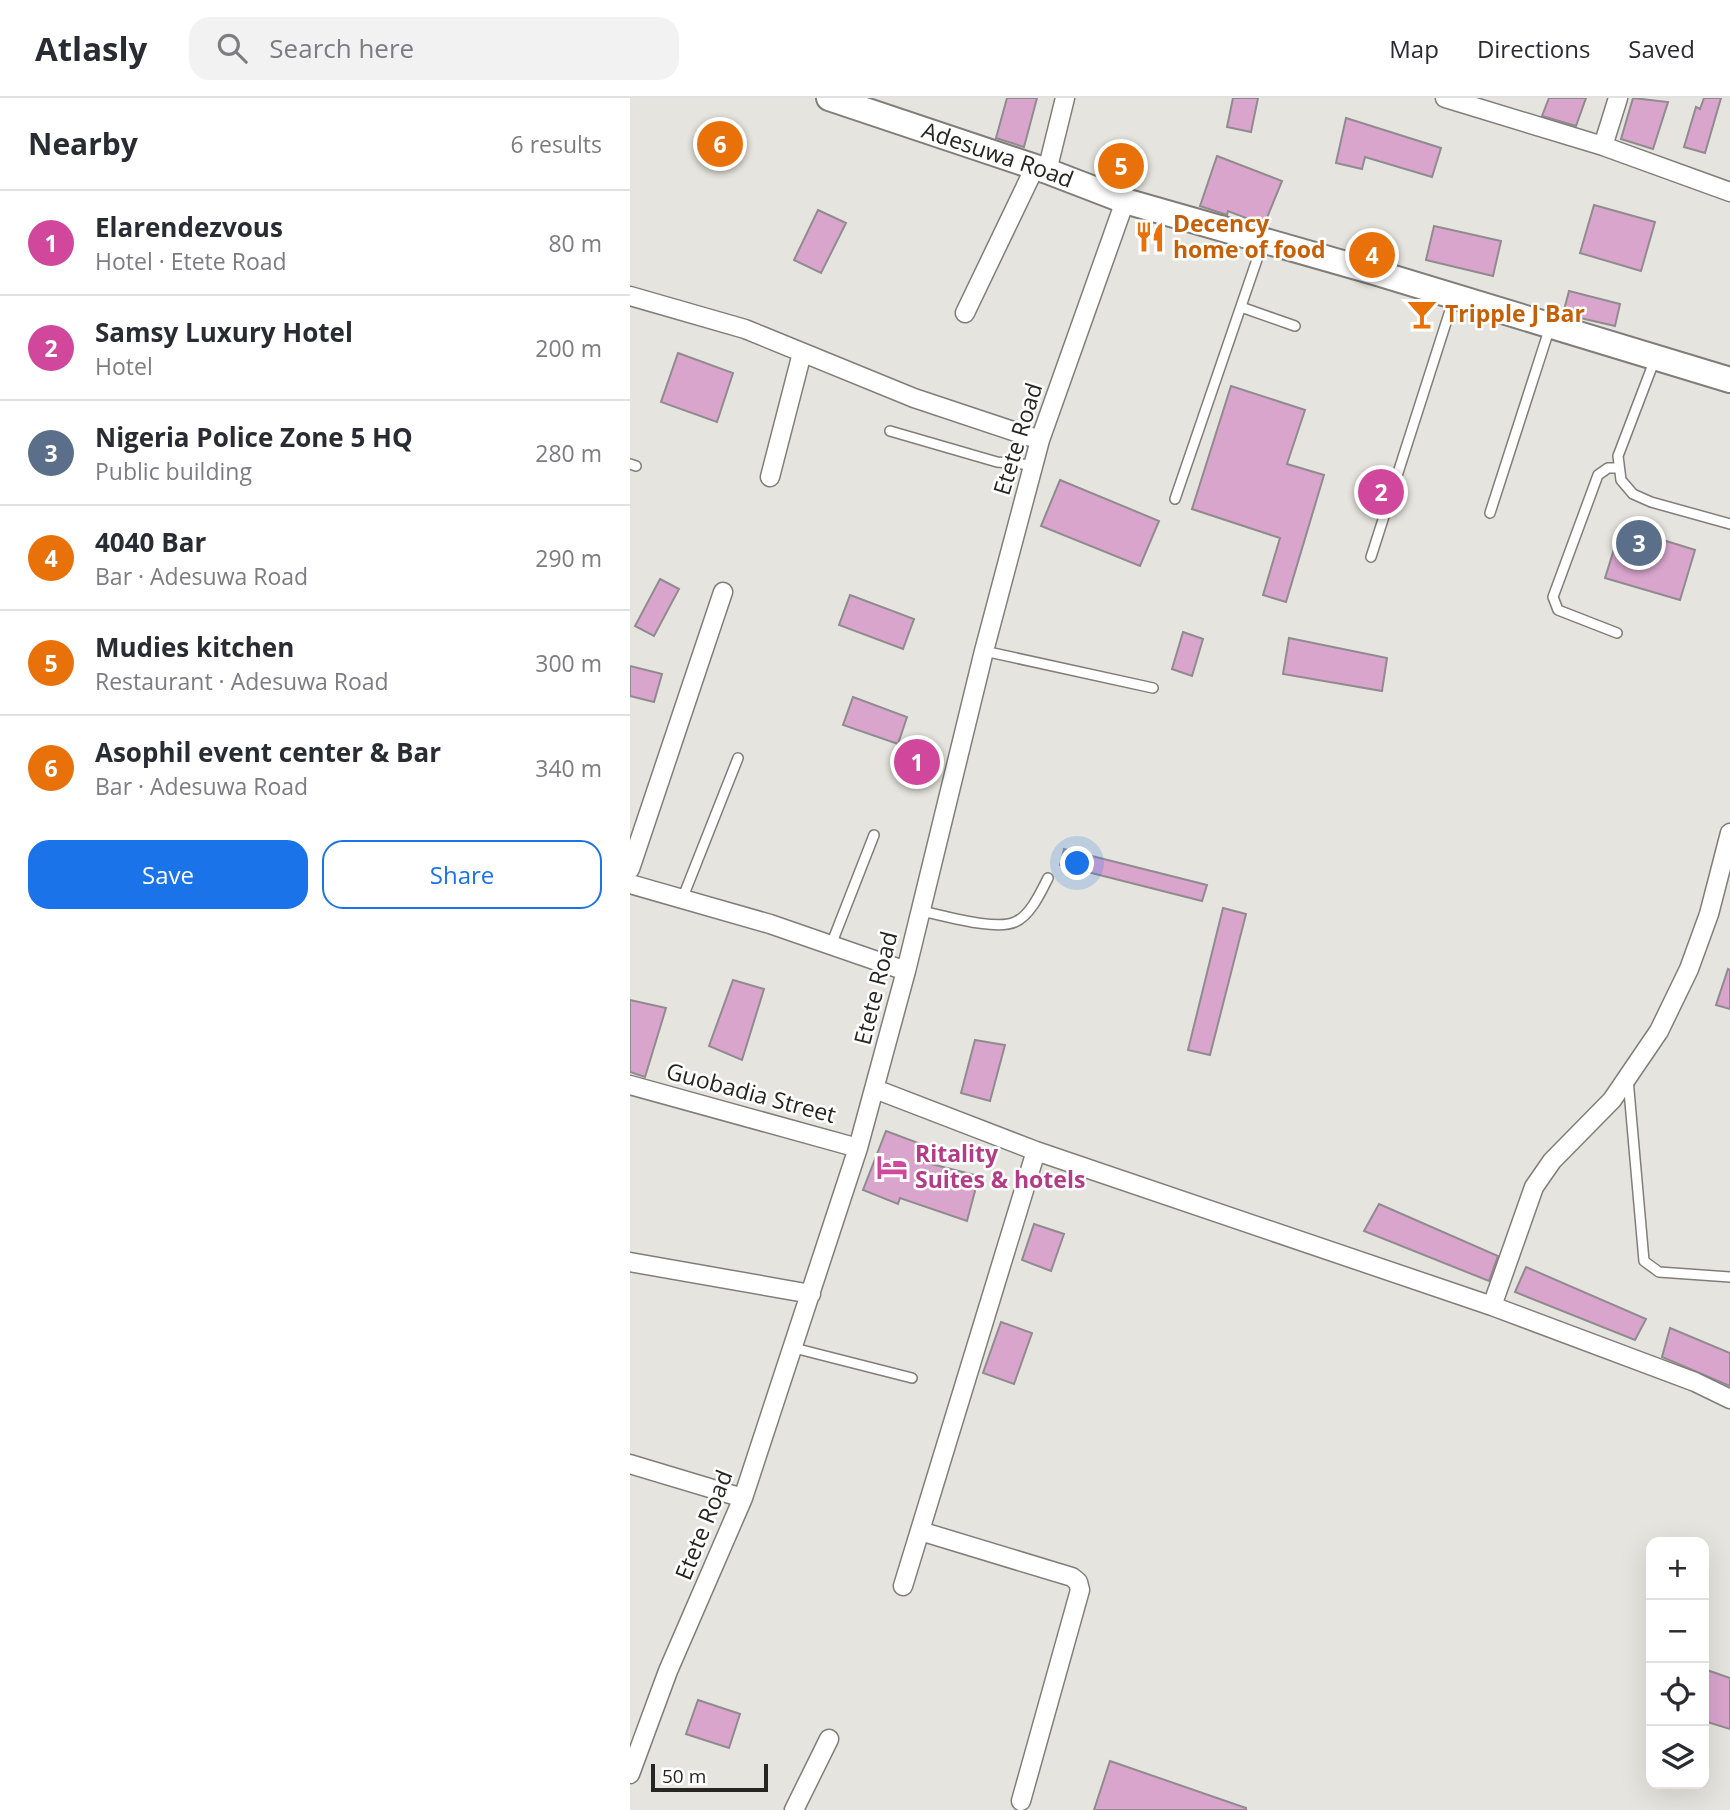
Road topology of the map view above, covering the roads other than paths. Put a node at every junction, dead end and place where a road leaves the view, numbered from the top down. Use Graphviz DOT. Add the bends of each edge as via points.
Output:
graph roads {
  1 [pos="829,98"];
  2 [pos="1065,98"];
  3 [pos="1445,98"];
  4 [pos="1618,98"];
  5 [pos="860,102"];
  6 [pos="1603,146"];
  7 [pos="1041,169"];
  8 [pos="1730,192"];
  9 [pos="1125,201"];
  10 [pos="1264,240"];
  11 [pos="630,296"];
  12 [pos="1454,296"];
  13 [pos="1241,307"];
  14 [pos="965,313"];
  15 [pos="1295,326"];
  16 [pos="1550,326"];
  17 [pos="802,353"];
  18 [pos="1655,358"];
  19 [pos="1729,377"];
  20 [pos="890,431"];
  21 [pos="1040,440"];
  22 [pos="1033,465"];
  23 [pos="1618,468"];
  24 [pos="770,477"];
  25 [pos="1175,499"];
  26 [pos="1490,513"];
  27 [pos="1730,524"];
  28 [pos="1371,557"];
  29 [pos="723,592"];
  30 [pos="1617,633"];
  31 [pos="984,651"];
  32 [pos="1153,688"];
  33 [pos="738,758"];
  34 [pos="1730,834"];
  35 [pos="874,835"];
  36 [pos="630,869"];
  37 [pos="1048,878"];
  38 [pos="630,884"];
  39 [pos="683,897"];
  40 [pos="921,911"];
  41 [pos="831,945"];
  42 [pos="906,971"];
  43 [pos="1628,1077"];
  44 [pos="630,1085"];
  45 [pos="875,1088"];
  46 [pos="858,1149"];
  47 [pos="1036,1151"];
  48 [pos="630,1262"];
  49 [pos="1730,1277"];
  50 [pos="811,1294"];
  51 [pos="1492,1306"];
  52 [pos="794,1348"];
  53 [pos="912,1378"];
  54 [pos="1730,1399"];
  55 [pos="630,1464"];
  56 [pos="743,1498"];
  57 [pos="920,1531"];
  58 [pos="903,1586"];
  59 [pos="830,1739"];
  60 [pos="630,1774"];
  61 [pos="1021,1801"];
  62 [pos="794,1810"];
  1 -- 5 [label="street, Adesuwa Road"];
  2 -- 7 [label="street"];
  3 -- 6 [label="street"];
  4 -- 6 [label="street"];
  5 -- 7 [label="street, Adesuwa Road"];
  6 -- 8 [label="street"];
  7 -- 9 [label="street, Adesuwa Road"];
  7 -- 14 [label="street"];
  9 -- 10 [label="street, Adesuwa Road"];
  9 -- 21 [label="street, Etete Road"];
  10 -- 12 [label="street, Adesuwa Road"];
  10 -- 13 [label="lane"];
  11 -- 17 [label="street" via="745,329"];
  12 -- 16 [label="street, Adesuwa Road"];
  12 -- 28 [label="lane"];
  13 -- 15 [label="lane"];
  13 -- 25 [label="lane"];
  16 -- 18 [label="street, Adesuwa Road"];
  16 -- 26 [label="lane"];
  17 -- 21 [label="street" via="914,398"];
  17 -- 24 [label="street"];
  18 -- 19 [label="street, Adesuwa Road"];
  18 -- 23 [label="lane" via="1618,456"];
  20 -- 22 [label="lane" via="997,462"];
  21 -- 22 [label="street, Etete Road"];
  22 -- 31 [label="street, Etete Road"];
  23 -- 27 [label="lane" via="1633,494"];
  23 -- 30 [label="lane" via="1598,475 1553,597 1558,610"];
  29 -- 36 [label="street"];
  31 -- 32 [label="lane"];
  31 -- 40 [label="street, Etete Road"];
  33 -- 39 [label="lane"];
  34 -- 43 [label="street" via="1689,969 1659,1031"];
  35 -- 41 [label="lane"];
  37 -- 40 [label="lane" via="1016,922 994,924"];
  38 -- 39 [label="street"];
  39 -- 41 [label="street"];
  40 -- 42 [label="street, Etete Road"];
  41 -- 42 [label="street"];
  42 -- 45 [label="street, Etete Road"];
  43 -- 49 [label="lane" via="1644,1261 1659,1272"];
  43 -- 51 [label="street" via="1534,1187"];
  44 -- 46 [label="street, Guobadia Street"];
  45 -- 46 [label="street, Etete Road"];
  45 -- 47 [label="street"];
  46 -- 50 [label="street, Etete Road"];
  47 -- 51 [label="street"];
  47 -- 57 [label="street"];
  48 -- 50 [label="street"];
  50 -- 52 [label="street, Etete Road"];
  51 -- 54 [label="street"];
  52 -- 53 [label="lane"];
  52 -- 56 [label="street, Etete Road"];
  55 -- 56 [label="street"];
  56 -- 60 [label="street, Etete Road" via="668,1671"];
  57 -- 58 [label="street"];
  57 -- 61 [label="street" via="1072,1577 1078,1583 1080,1590"];
  59 -- 62 [label="street"];
}
